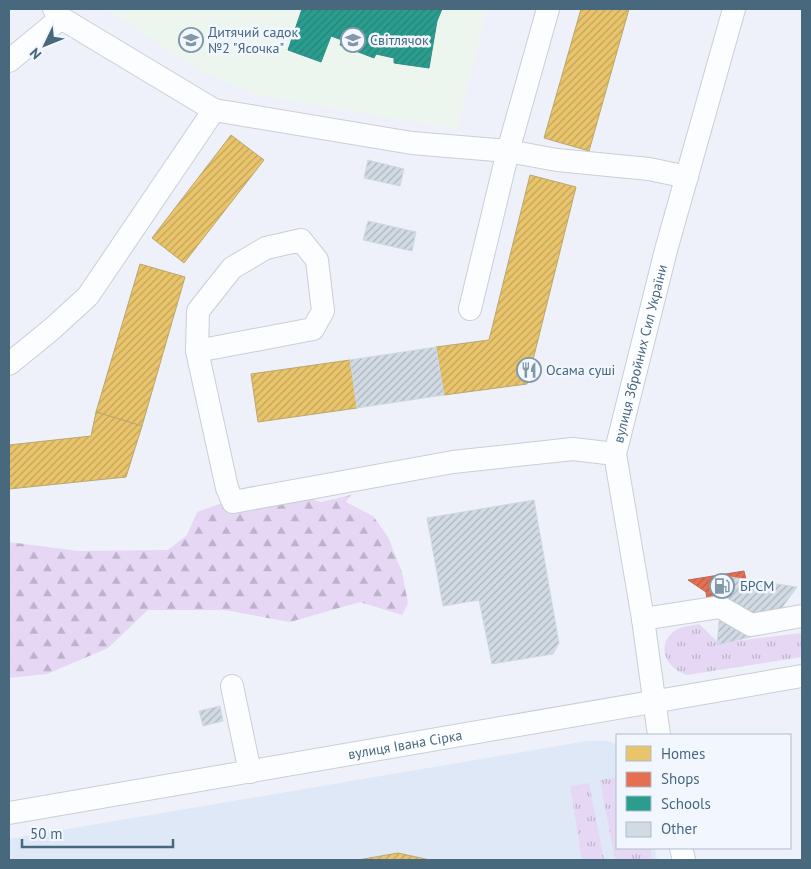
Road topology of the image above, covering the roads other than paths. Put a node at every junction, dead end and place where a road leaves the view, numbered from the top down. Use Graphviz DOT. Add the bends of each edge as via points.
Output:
graph roads {
  1 [pos="548,9"];
  2 [pos="734,9"];
  3 [pos="58,13"];
  4 [pos="9,61"];
  5 [pos="214,110"];
  6 [pos="508,151"];
  7 [pos="687,177"];
  8 [pos="470,309"];
  9 [pos="197,351"];
  10 [pos="9,364"];
  11 [pos="615,454"];
  12 [pos="802,616"];
  13 [pos="643,619"];
  14 [pos="802,676"];
  15 [pos="232,686"];
  16 [pos="654,702"];
  17 [pos="659,734"];
  18 [pos="250,772"];
  19 [pos="9,813"];
  1 -- 6 [label="street"];
  2 -- 7 [label="street, вулиця Збройних Сил України"];
  3 -- 4 [label="street"];
  3 -- 5 [label="street"];
  5 -- 6 [label="street" via="412,143"];
  5 -- 10 [label="street" via="88,296"];
  6 -- 7 [label="street"];
  6 -- 8 [label="street"];
  7 -- 11 [label="street, вулиця Збройних Сил України"];
  9 -- 9 [label="street" via="198,310 232,268 266,248 301,240 317,260 323,311 313,329"];
  9 -- 11 [label="street" via="227,488 233,502 453,462 573,449"];
  11 -- 13 [label="street, вулиця Збройних Сил України"];
  12 -- 13 [label="street" via="751,626 720,606"];
  13 -- 16 [label="street, вулиця Збройних Сил України"];
  14 -- 16 [label="street, вулиця Івана Сірка"];
  15 -- 18 [label="street"];
  16 -- 17 [label="street, вулиця Збройних Сил України"];
  16 -- 18 [label="street, вулиця Івана Сірка"];
  18 -- 19 [label="street, вулиця Івана Сірка"];
}
